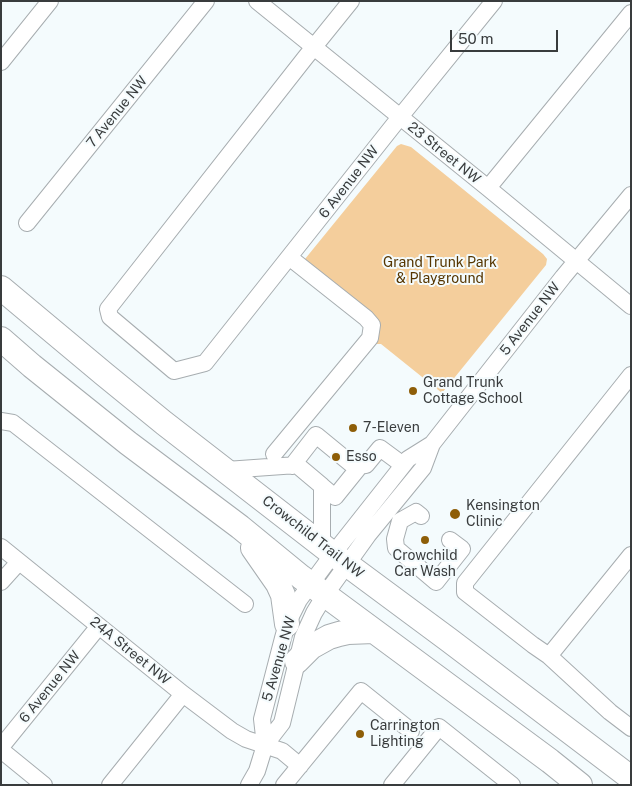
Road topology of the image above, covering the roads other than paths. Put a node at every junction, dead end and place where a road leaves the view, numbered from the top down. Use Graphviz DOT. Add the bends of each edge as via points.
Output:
graph roads {
  1 [pos="50,1"];
  2 [pos="206,1"];
  3 [pos="257,1"];
  4 [pos="351,1"];
  5 [pos="494,1"];
  6 [pos="631,13"];
  7 [pos="314,48"];
  8 [pos="1,62"];
  9 [pos="400,117"];
  10 [pos="488,188"];
  11 [pos="631,195"];
  12 [pos="27,223"];
  13 [pos="289,257"];
  14 [pos="576,262"];
  15 [pos="1,288"];
  16 [pos="631,306"];
  17 [pos="1,339"];
  18 [pos="631,374"];
  19 [pos="1,421"];
  20 [pos="432,444"];
  21 [pos="274,454"];
  22 [pos="403,465"];
  23 [pos="292,466"];
  24 [pos="360,466"];
  25 [pos="226,470"];
  26 [pos="322,486"];
  27 [pos="406,520"];
  28 [pos="240,528"];
  29 [pos="1,547"];
  30 [pos="448,552"];
  31 [pos="334,554"];
  32 [pos="631,555"];
  33 [pos="19,562"];
  34 [pos="1,582"];
  35 [pos="318,589"];
  36 [pos="245,604"];
  37 [pos="287,624"];
  38 [pos="99,626"];
  39 [pos="374,631"];
  40 [pos="549,656"];
  41 [pos="297,661"];
  42 [pos="183,694"];
  43 [pos="631,728"];
  44 [pos="411,731"];
  45 [pos="265,745"];
  46 [pos="1,749"];
  47 [pos="300,766"];
  48 [pos="631,778"];
  49 [pos="44,785"];
  50 [pos="110,785"];
  51 [pos="249,785"];
  52 [pos="284,785"];
  53 [pos="392,785"];
  54 [pos="512,785"];
  55 [pos="580,785"];
  1 -- 8 [label="street"];
  2 -- 12 [label="street, 7 Avenue NW"];
  3 -- 7 [label="street, 23 Street NW"];
  4 -- 7 [label="street"];
  5 -- 9 [label="street, 6 Avenue NW"];
  6 -- 10 [label="street"];
  7 -- 9 [label="street, 23 Street NW"];
  7 -- 13 [label="street, 6 Avenue NW" via="108,309 110,317 174,371 205,363"];
  9 -- 10 [label="street, 23 Street NW"];
  9 -- 13 [label="street, 6 Avenue NW"];
  10 -- 14 [label="street, 23 Street NW"];
  11 -- 14 [label="street, 5 Avenue NW"];
  13 -- 21 [label="street" via="372,325 370,338"];
  14 -- 16 [label="street, 23 Street NW"];
  14 -- 20 [label="street, 5 Avenue NW"];
  15 -- 25 [label="highway, Crowchild Trail NW"];
  17 -- 28 [label="highway" via="128,443"];
  18 -- 40 [label="street" via="464,583 465,592"];
  19 -- 36 [label="street" via="13,423"];
  20 -- 22 [label="street, 5 Avenue NW"];
  20 -- 27 [label="street, 5 Avenue NW"];
  22 -- 24 [label="street" via="380,448 366,465"];
  22 -- 31 [label="street, 5 Avenue NW"];
  23 -- 24 [label="street" via="316,435 355,467"];
  23 -- 25 [label="street"];
  23 -- 26 [label="street" via="297,465"];
  24 -- 26 [label="street" via="335,496"];
  25 -- 31 [label="highway, Crowchild Trail NW"];
  26 -- 31 [label="street"];
  27 -- 30 [label="street" via="395,539 396,548 436,582"];
  27 -- 31 [label="street, 5 Avenue NW"];
  28 -- 35 [label="highway"];
  28 -- 37 [label="highway" via="278,584"];
  29 -- 33 [label="street, 24A Street NW"];
  31 -- 35 [label="street, 5 Avenue NW"];
  31 -- 48 [label="highway, Crowchild Trail NW"];
  32 -- 40 [label="street"];
  33 -- 34 [label="street"];
  33 -- 38 [label="street, 24A Street NW"];
  35 -- 37 [label="street, 5 Avenue NW" via="299,600"];
  35 -- 39 [label="highway"];
  35 -- 41 [label="street, 5 Avenue NW"];
  37 -- 45 [label="street, 5 Avenue NW" via="262,719"];
  38 -- 42 [label="street, 24A Street NW"];
  38 -- 46 [label="street, 6 Avenue NW"];
  39 -- 41 [label="highway" via="329,637 311,647"];
  39 -- 55 [label="highway"];
  40 -- 43 [label="street"];
  41 -- 45 [label="street, 5 Avenue NW" via="282,724"];
  42 -- 45 [label="street, 24A Street NW" via="232,732"];
  42 -- 50 [label="street"];
  44 -- 47 [label="street" via="361,691"];
  45 -- 47 [label="street, 24A Street NW" via="282,751"];
  45 -- 51 [label="street, 5 Avenue NW"];
  46 -- 49 [label="street"];
  47 -- 52 [label="street"];
  53 -- 54 [label="street" via="439,727"];
}
